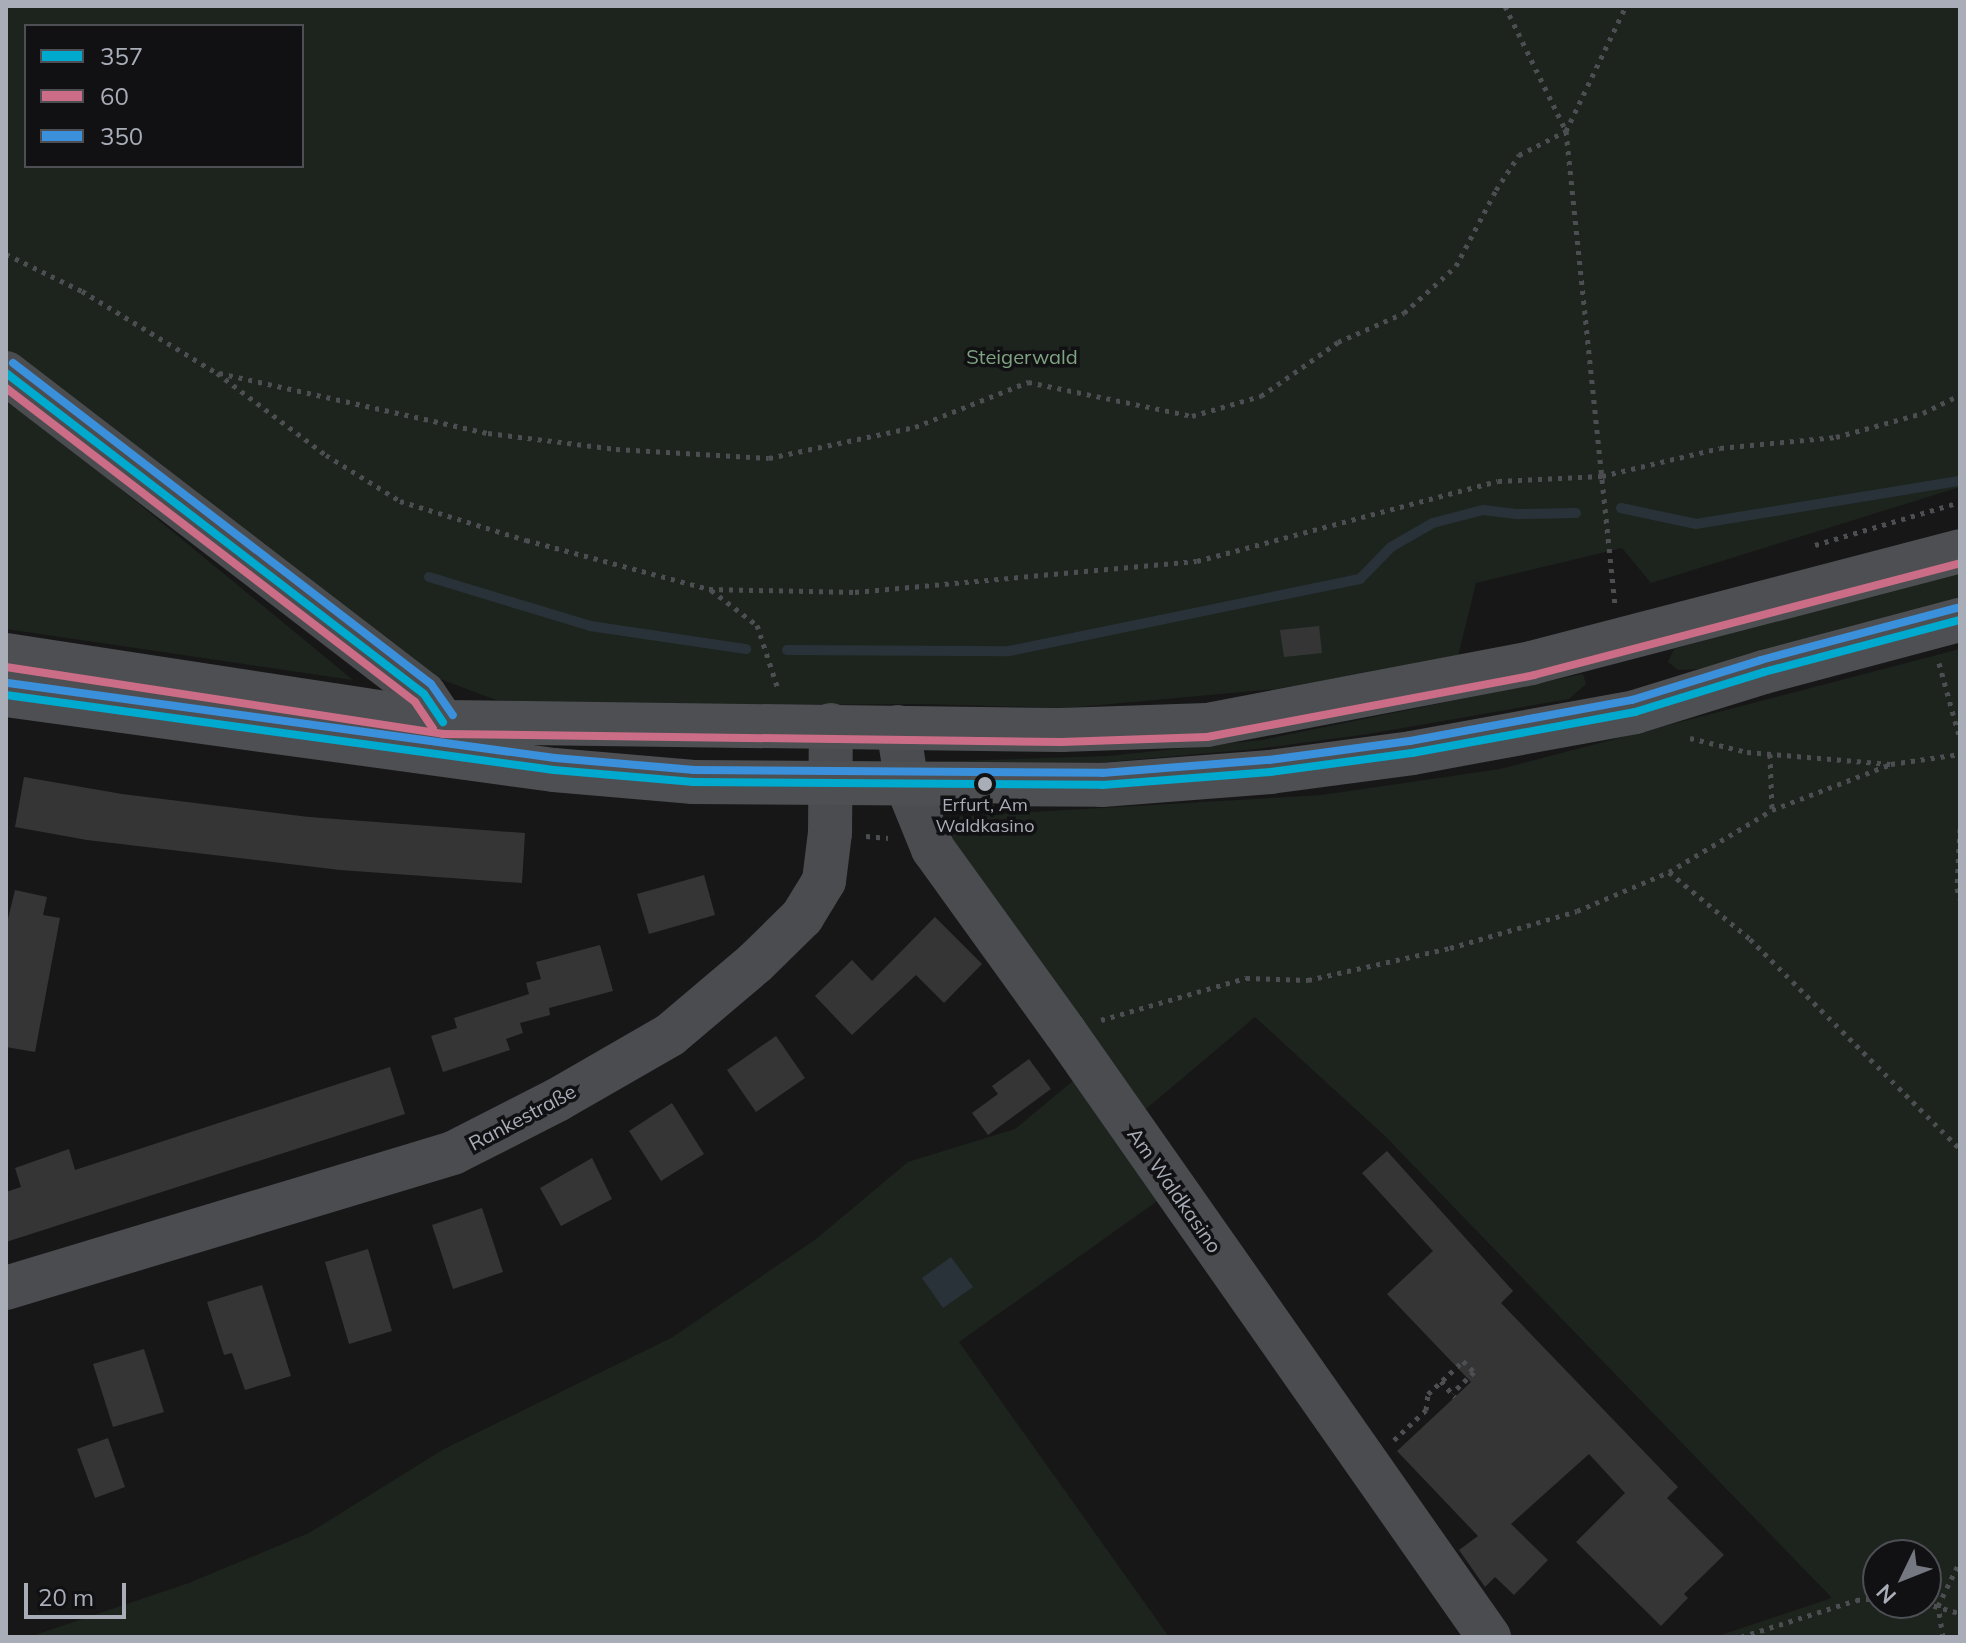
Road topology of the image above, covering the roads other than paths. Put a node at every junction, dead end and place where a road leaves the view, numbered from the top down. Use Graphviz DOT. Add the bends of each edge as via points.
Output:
graph roads {
  1 [pos="6,373"];
  2 [pos="1960,551"];
  3 [pos="1945,624"];
  4 [pos="6,655"];
  5 [pos="6,695"];
  6 [pos="831,725"];
  7 [pos="898,727"];
  8 [pos="442,739"];
  9 [pos="829,783"];
  10 [pos="907,785"];
  11 [pos="6,1288"];
  12 [pos="1489,1637"];
  1 -- 8 [label="street" via="424,694"];
  2 -- 7 [label="main road" via="1621,641 1207,725 1061,730"];
  3 -- 10 [label="main road" via="1635,712 1412,753 1270,772 1102,785"];
  4 -- 8 [label="main road"];
  5 -- 8 [label="main road"];
  6 -- 7 [label="main road"];
  6 -- 8 [label="main road"];
  6 -- 9 [label="street, Rankestraße"];
  7 -- 10 [label="street, Am Waldkasino"];
  8 -- 9 [label="main road" via="693,782"];
  9 -- 10 [label="main road"];
  9 -- 11 [label="street, Rankestraße" via="824,881 802,917 670,1035 453,1153"];
  10 -- 12 [label="street, Am Waldkasino" via="933,849"];
}
